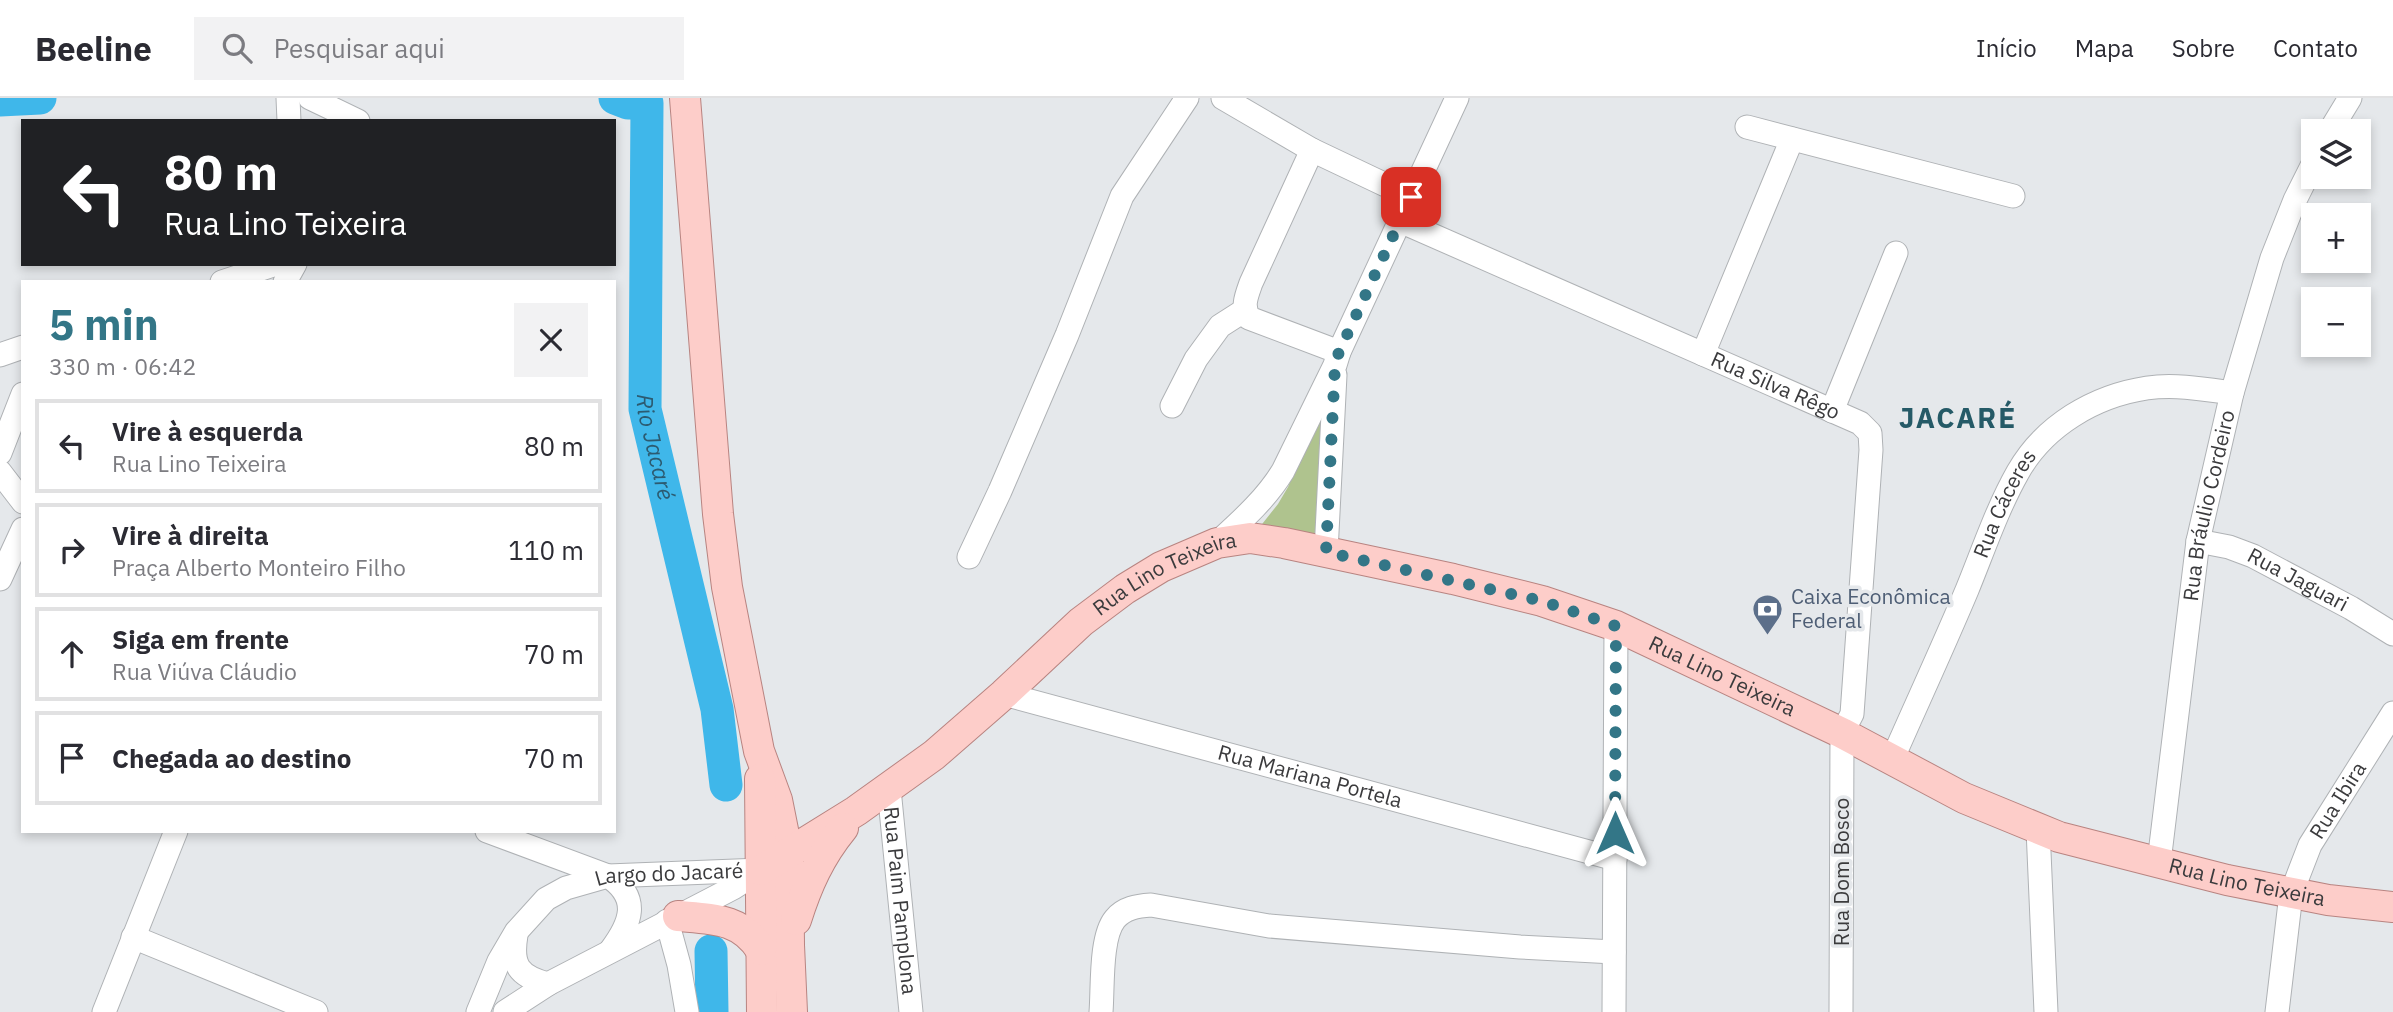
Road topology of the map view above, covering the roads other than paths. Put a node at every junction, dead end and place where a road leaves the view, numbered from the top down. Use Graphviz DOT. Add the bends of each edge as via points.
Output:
graph roads {
  1 [pos="288,98"];
  2 [pos="310,98"];
  3 [pos="1187,98"];
  4 [pos="1223,98"];
  5 [pos="1457,98"];
  6 [pos="2350,98"];
  7 [pos="687,102"];
  8 [pos="289,119"];
  9 [pos="354,119"];
  10 [pos="2337,119"];
  11 [pos="1746,127"];
  12 [pos="1792,139"];
  13 [pos="1312,150"];
  14 [pos="2301,188"];
  15 [pos="2012,196"];
  16 [pos="1411,197"];
  17 [pos="1400,221"];
  18 [pos="1896,253"];
  19 [pos="270,266"];
  20 [pos="228,280"];
  21 [pos="1245,310"];
  22 [pos="21,348"];
  23 [pos="1703,354"];
  24 [pos="0,355"];
  25 [pos="1337,358"];
  26 [pos="2232,393"];
  27 [pos="21,399"];
  28 [pos="1172,406"];
  29 [pos="1832,411"];
  30 [pos="0,453"];
  31 [pos="0,472"];
  32 [pos="21,499"];
  33 [pos="21,534"];
  34 [pos="2198,541"];
  35 [pos="1217,542"];
  36 [pos="1326,552"];
  37 [pos="969,557"];
  38 [pos="0,579"];
  39 [pos="1616,626"];
  40 [pos="2393,634"];
  41 [pos="1004,695"];
  42 [pos="2393,713"];
  43 [pos="1842,733"];
  44 [pos="759,751"];
  45 [pos="1892,760"];
  46 [pos="889,789"];
  47 [pos="856,811"];
  48 [pos="2038,829"];
  49 [pos="175,833"];
  50 [pos="491,833"];
  51 [pos="788,855"];
  52 [pos="1615,859"];
  53 [pos="2159,862"];
  54 [pos="761,870"];
  55 [pos="608,877"];
  56 [pos="2291,894"];
  57 [pos="2393,907"];
  58 [pos="672,918"];
  59 [pos="516,932"];
  60 [pos="134,937"];
  61 [pos="775,947"];
  62 [pos="611,950"];
  63 [pos="1614,952"];
  64 [pos="548,984"];
  65 [pos="104,1012"];
  66 [pos="316,1012"];
  67 [pos="478,1012"];
  68 [pos="505,1012"];
  69 [pos="687,1012"];
  70 [pos="762,1012"];
  71 [pos="792,1012"];
  72 [pos="911,1012"];
  73 [pos="1101,1012"];
  74 [pos="1614,1012"];
  75 [pos="1841,1012"];
  76 [pos="2046,1012"];
  77 [pos="2277,1012"];
  1 -- 8 [label="street"];
  2 -- 9 [label="street"];
  3 -- 37 [label="street" via="1122,196 1067,335"];
  4 -- 13 [label="street"];
  5 -- 16 [label="street"];
  6 -- 10 [label="street"];
  7 -- 44 [label="main road" via="718,514 727,587"];
  11 -- 12 [label="street"];
  12 -- 15 [label="street"];
  12 -- 23 [label="street"];
  13 -- 16 [label="street"];
  13 -- 21 [label="street" via="1251,283"];
  14 -- 26 [label="street, Rua Bráulio Cordeiro" via="2273,258"];
  16 -- 17 [label="street"];
  17 -- 23 [label="street, Rua Silva Rêgo"];
  17 -- 25 [label="street"];
  18 -- 29 [label="street"];
  19 -- 20 [label="street"];
  21 -- 25 [label="street" via="1249,318"];
  21 -- 28 [label="street" via="1220,326 1196,359"];
  22 -- 24 [label="street"];
  23 -- 29 [label="street, Rua Silva Rêgo"];
  25 -- 35 [label="street" via="1275,484"];
  25 -- 36 [label="street"];
  26 -- 34 [label="street, Rua Bráulio Cordeiro"];
  26 -- 45 [label="street, Rua Cáceres" via="2146,388 2113,397 2080,410 2032,450 2018,472"];
  27 -- 30 [label="street"];
  29 -- 43 [label="street, Rua Silva Rêgo" via="1860,423 1870,433 1871,450 1852,714"];
  31 -- 32 [label="street"];
  33 -- 38 [label="street"];
  34 -- 40 [label="street, Rua Jaguari" via="2253,556"];
  34 -- 53 [label="street, Rua Bráulio Cordeiro"];
  35 -- 36 [label="main road, Rua Lino Teixeira" via="1250,538"];
  35 -- 41 [label="main road, Rua Lino Teixeira" via="1114,597"];
  36 -- 39 [label="main road, Rua Lino Teixeira" via="1542,601"];
  39 -- 43 [label="main road, Rua Lino Teixeira"];
  39 -- 52 [label="street"];
  41 -- 46 [label="main road, Rua Lino Teixeira"];
  41 -- 52 [label="street, Rua Mariana Portela"];
  42 -- 56 [label="street, Rua Ibira" via="2310,845"];
  43 -- 45 [label="main road, Rua Lino Teixeira"];
  43 -- 75 [label="street, Rua Dom Bosco"];
  44 -- 51 [label="main road" via="777,800"];
  44 -- 54 [label="main road"];
  45 -- 48 [label="main road, Rua Lino Teixeira" via="1964,798"];
  46 -- 47 [label="main road, Rua Lino Teixeira"];
  46 -- 72 [label="street, Rua Paim Pamplona"];
  47 -- 51 [label="main road, Rua Lino Teixeira"];
  47 -- 61 [label="main road" via="831,842"];
  48 -- 53 [label="main road, Rua Lino Teixeira"];
  48 -- 76 [label="street"];
  49 -- 60 [label="street"];
  50 -- 55 [label="street"];
  51 -- 54 [label="main road, Rua Lino Teixeira"];
  51 -- 61 [label="main road"];
  52 -- 63 [label="street"];
  53 -- 56 [label="main road, Rua Lino Teixeira"];
  54 -- 55 [label="street, Largo do Jacaré"];
  54 -- 58 [label="street, Largo do Jacaré"];
  54 -- 61 [label="main road"];
  55 -- 59 [label="street, Largo do Jacaré" via="582,882 546,899"];
  55 -- 62 [label="street" via="626,891 629,903 624,933"];
  56 -- 57 [label="main road, Rua Lino Teixeira"];
  56 -- 77 [label="street, Rua Ibira"];
  58 -- 61 [label="main road" via="730,923"];
  58 -- 62 [label="street, Largo do Jacaré"];
  58 -- 69 [label="street"];
  59 -- 64 [label="street" via="515,962 524,974"];
  59 -- 67 [label="street, Largo do Jacaré"];
  60 -- 65 [label="street"];
  60 -- 66 [label="street"];
  61 -- 70 [label="main road"];
  61 -- 71 [label="main road"];
  62 -- 64 [label="street, Largo do Jacaré"];
  63 -- 73 [label="street" via="1269,926 1150,905 1131,907 1115,918 1107,935"];
  63 -- 74 [label="street"];
  64 -- 68 [label="street, Largo do Jacaré"];
}
